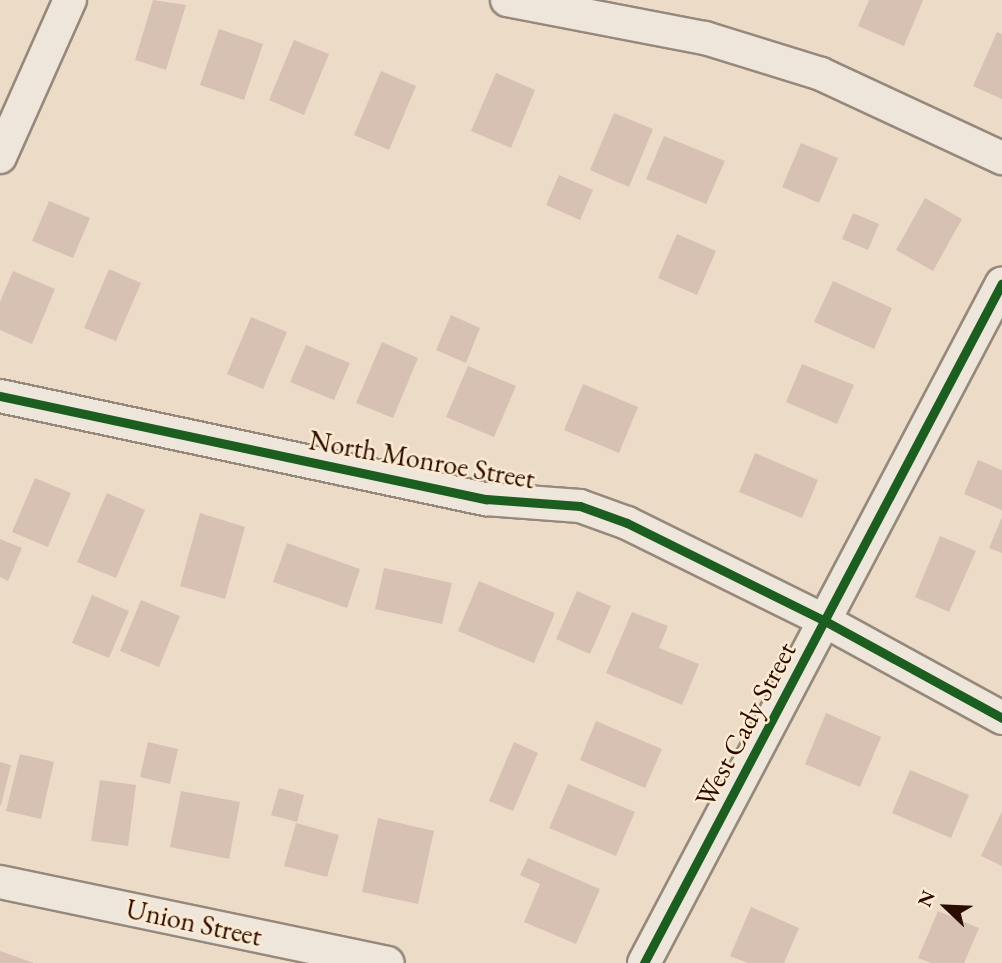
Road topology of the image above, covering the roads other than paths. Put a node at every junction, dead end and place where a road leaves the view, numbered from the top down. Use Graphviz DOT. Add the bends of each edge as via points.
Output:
graph roads {
  1 [pos="70,0"];
  2 [pos="507,0"];
  3 [pos="0,157"];
  4 [pos="1002,158"];
  5 [pos="1002,283"];
  6 [pos="0,396"];
  7 [pos="825,621"];
  8 [pos="1002,718"];
  9 [pos="0,882"];
  10 [pos="388,963"];
  11 [pos="644,963"];
  1 -- 3 [label="street"];
  2 -- 4 [label="street" via="705,38 821,74"];
  5 -- 7 [label="street, West Cady Street"];
  6 -- 7 [label="street, North Monroe Street" via="486,499 580,506 627,523"];
  7 -- 8 [label="street, North Monroe Street"];
  7 -- 11 [label="street, West Cady Street"];
  9 -- 10 [label="street, Union Street"];
}
